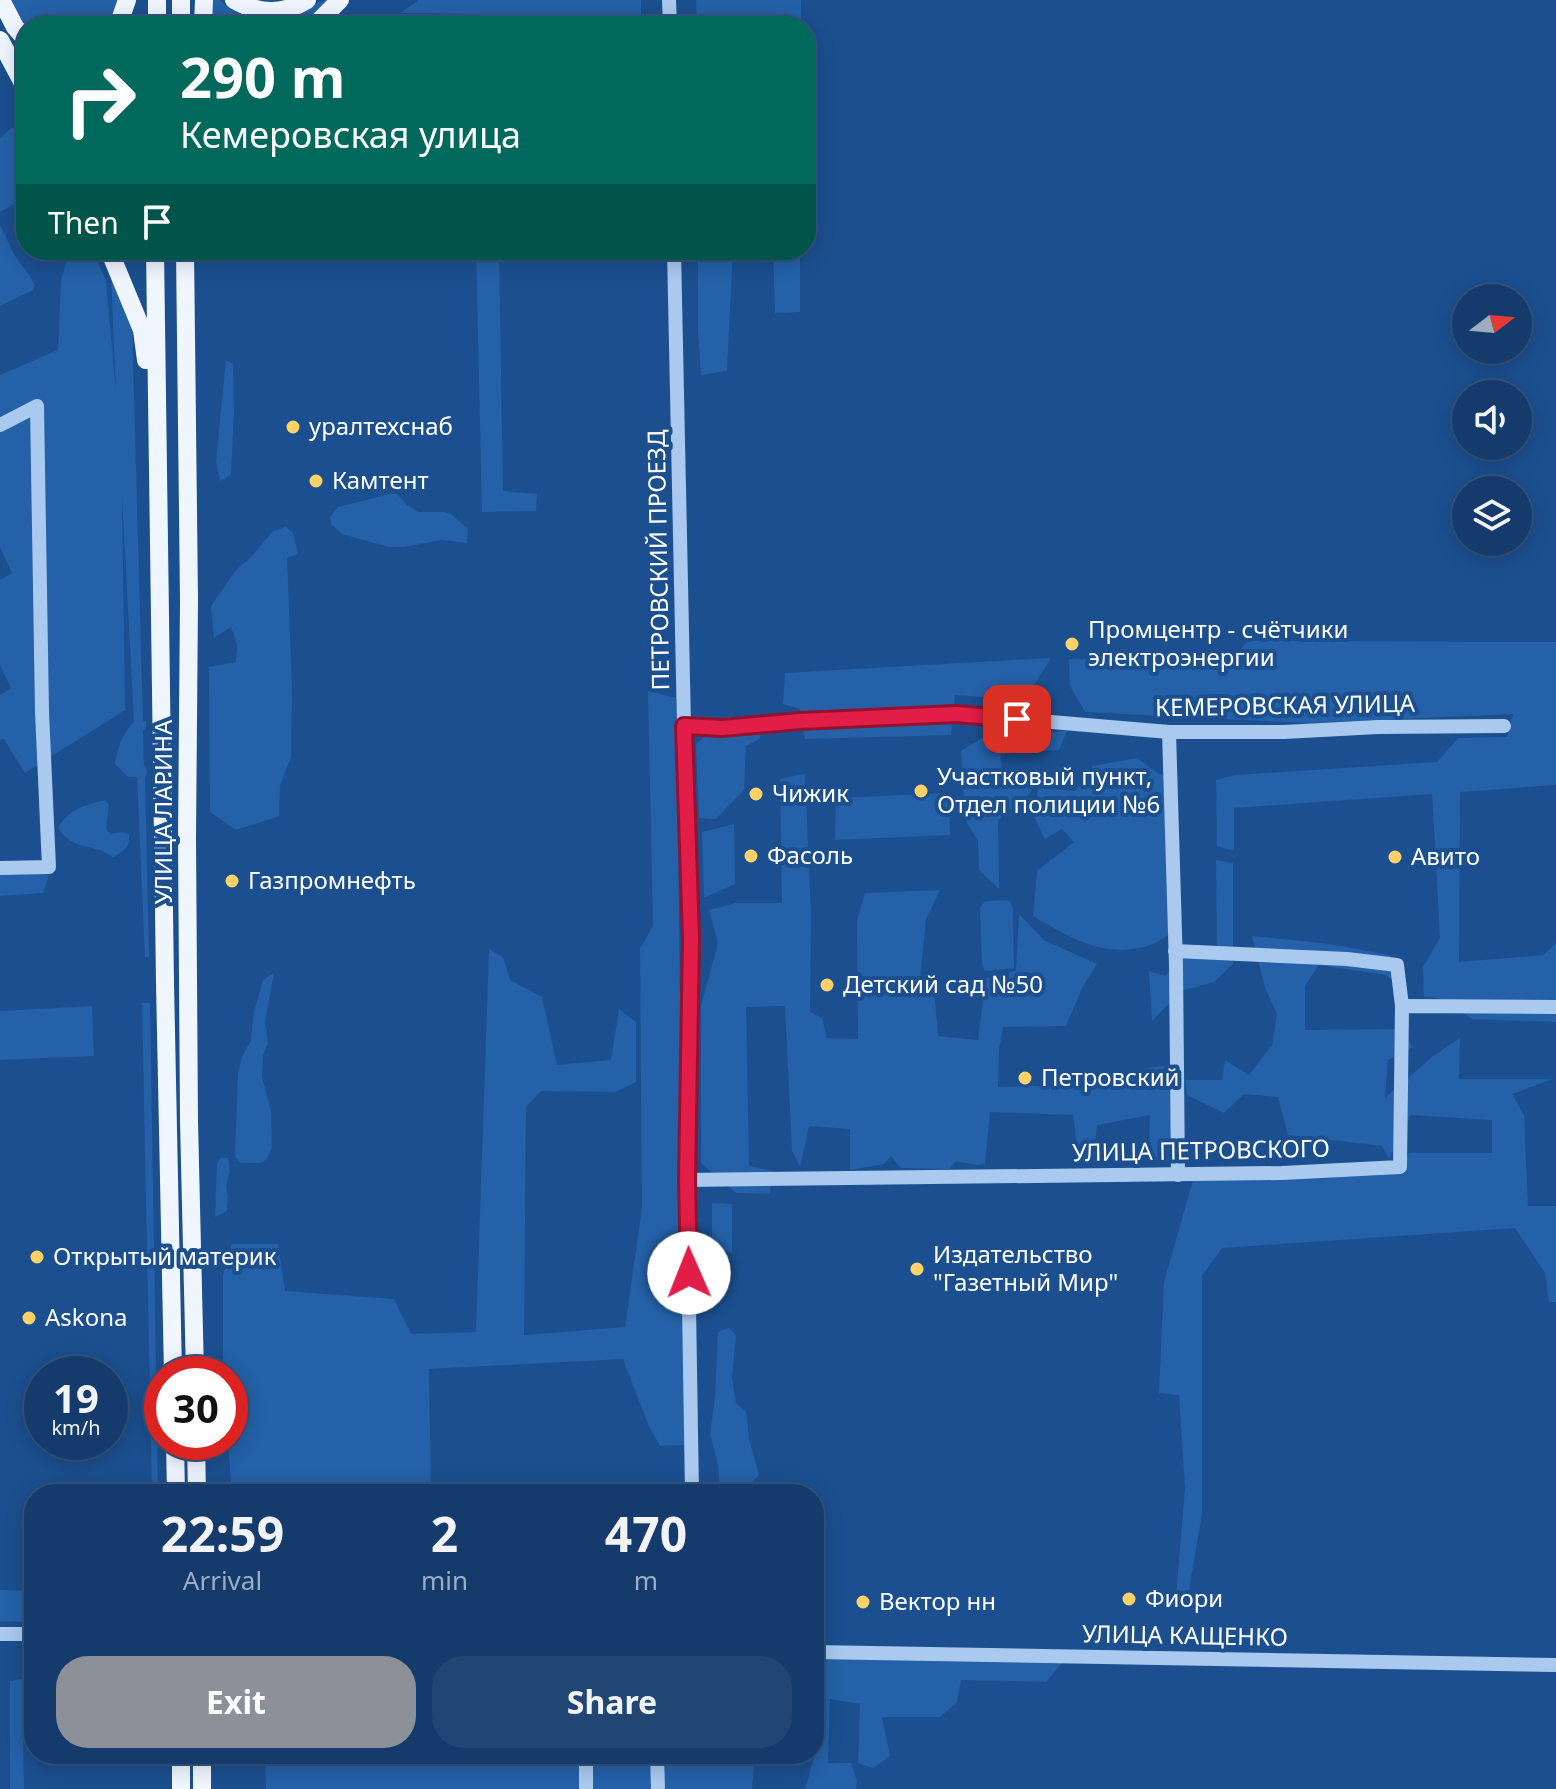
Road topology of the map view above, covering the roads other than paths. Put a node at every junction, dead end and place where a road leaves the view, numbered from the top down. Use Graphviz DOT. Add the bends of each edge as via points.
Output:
graph roads {
  1 [pos="1,0"];
  2 [pos="234,0"];
  3 [pos="307,0"];
  4 [pos="340,0"];
  5 [pos="324,16"];
  6 [pos="16,28"];
  7 [pos="0,40"];
  8 [pos="16,70"];
  9 [pos="113,260"];
  10 [pos="155,260"];
  11 [pos="185,260"];
  12 [pos="197,260"];
  13 [pos="674,260"];
  14 [pos="188,415"];
  15 [pos="0,425"];
  16 [pos="157,433"];
  17 [pos="684,726"];
  18 [pos="1504,726"];
  19 [pos="1169,732"];
  20 [pos="0,868"];
  21 [pos="1175,951"];
  22 [pos="1402,1006"];
  23 [pos="1556,1007"];
  24 [pos="1178,1175"];
  25 [pos="687,1180"];
  26 [pos="173,1356"];
  27 [pos="195,1356"];
  28 [pos="175,1460"];
  29 [pos="196,1460"];
  30 [pos="176,1484"];
  31 [pos="197,1484"];
  32 [pos="692,1484"];
  33 [pos="0,1634"];
  34 [pos="24,1634"];
  35 [pos="824,1652"];
  36 [pos="1556,1665"];
  37 [pos="181,1764"];
  38 [pos="202,1764"];
  39 [pos="586,1764"];
  40 [pos="657,1764"];
  41 [pos="181,1789"];
  42 [pos="202,1789"];
  43 [pos="586,1789"];
  44 [pos="658,1789"];
  1 -- 6 [label="main road"];
  2 -- 3 [label="main road" via="271,12"];
  4 -- 5 [label="main road"];
  7 -- 8 [label="main road"];
  9 -- 16 [label="main road" via="142,330"];
  10 -- 16 [label="main road"];
  11 -- 14 [label="main road, УЛИЦА ЛАРИНА"];
  12 -- 14 [label="main road"];
  13 -- 17 [label="street, ПЕТРОВСКИЙ ПРОЕЗД"];
  14 -- 27 [label="main road, УЛИЦА ЛАРИНА" via="187,854"];
  15 -- 20 [label="street" via="37,406 49,867"];
  16 -- 26 [label="main road, УЛИЦА ЛАРИНА"];
  17 -- 19 [label="street, КЕМЕРОВСКАЯ УЛИЦА" via="956,714"];
  17 -- 25 [label="street, ПЕТРОВСКИЙ ПРОЕЗД" via="691,938"];
  18 -- 19 [label="street, КЕМЕРОВСКАЯ УЛИЦА"];
  19 -- 21 [label="street"];
  21 -- 22 [label="street" via="1397,965"];
  21 -- 24 [label="street"];
  22 -- 23 [label="street"];
  22 -- 24 [label="street, УЛИЦА ПЕТРОВСКОГО" via="1400,1167"];
  24 -- 25 [label="street, УЛИЦА ПЕТРОВСКОГО"];
  25 -- 32 [label="street, ПЕТРОВСКИЙ ПРОЕЗД"];
  28 -- 30 [label="main road"];
  29 -- 31 [label="main road"];
  33 -- 34 [label="street"];
  35 -- 36 [label="street, УЛИЦА КАЩЕНКО"];
  37 -- 41 [label="main road"];
  38 -- 42 [label="main road"];
  39 -- 43 [label="street"];
  40 -- 44 [label="street"];
}
